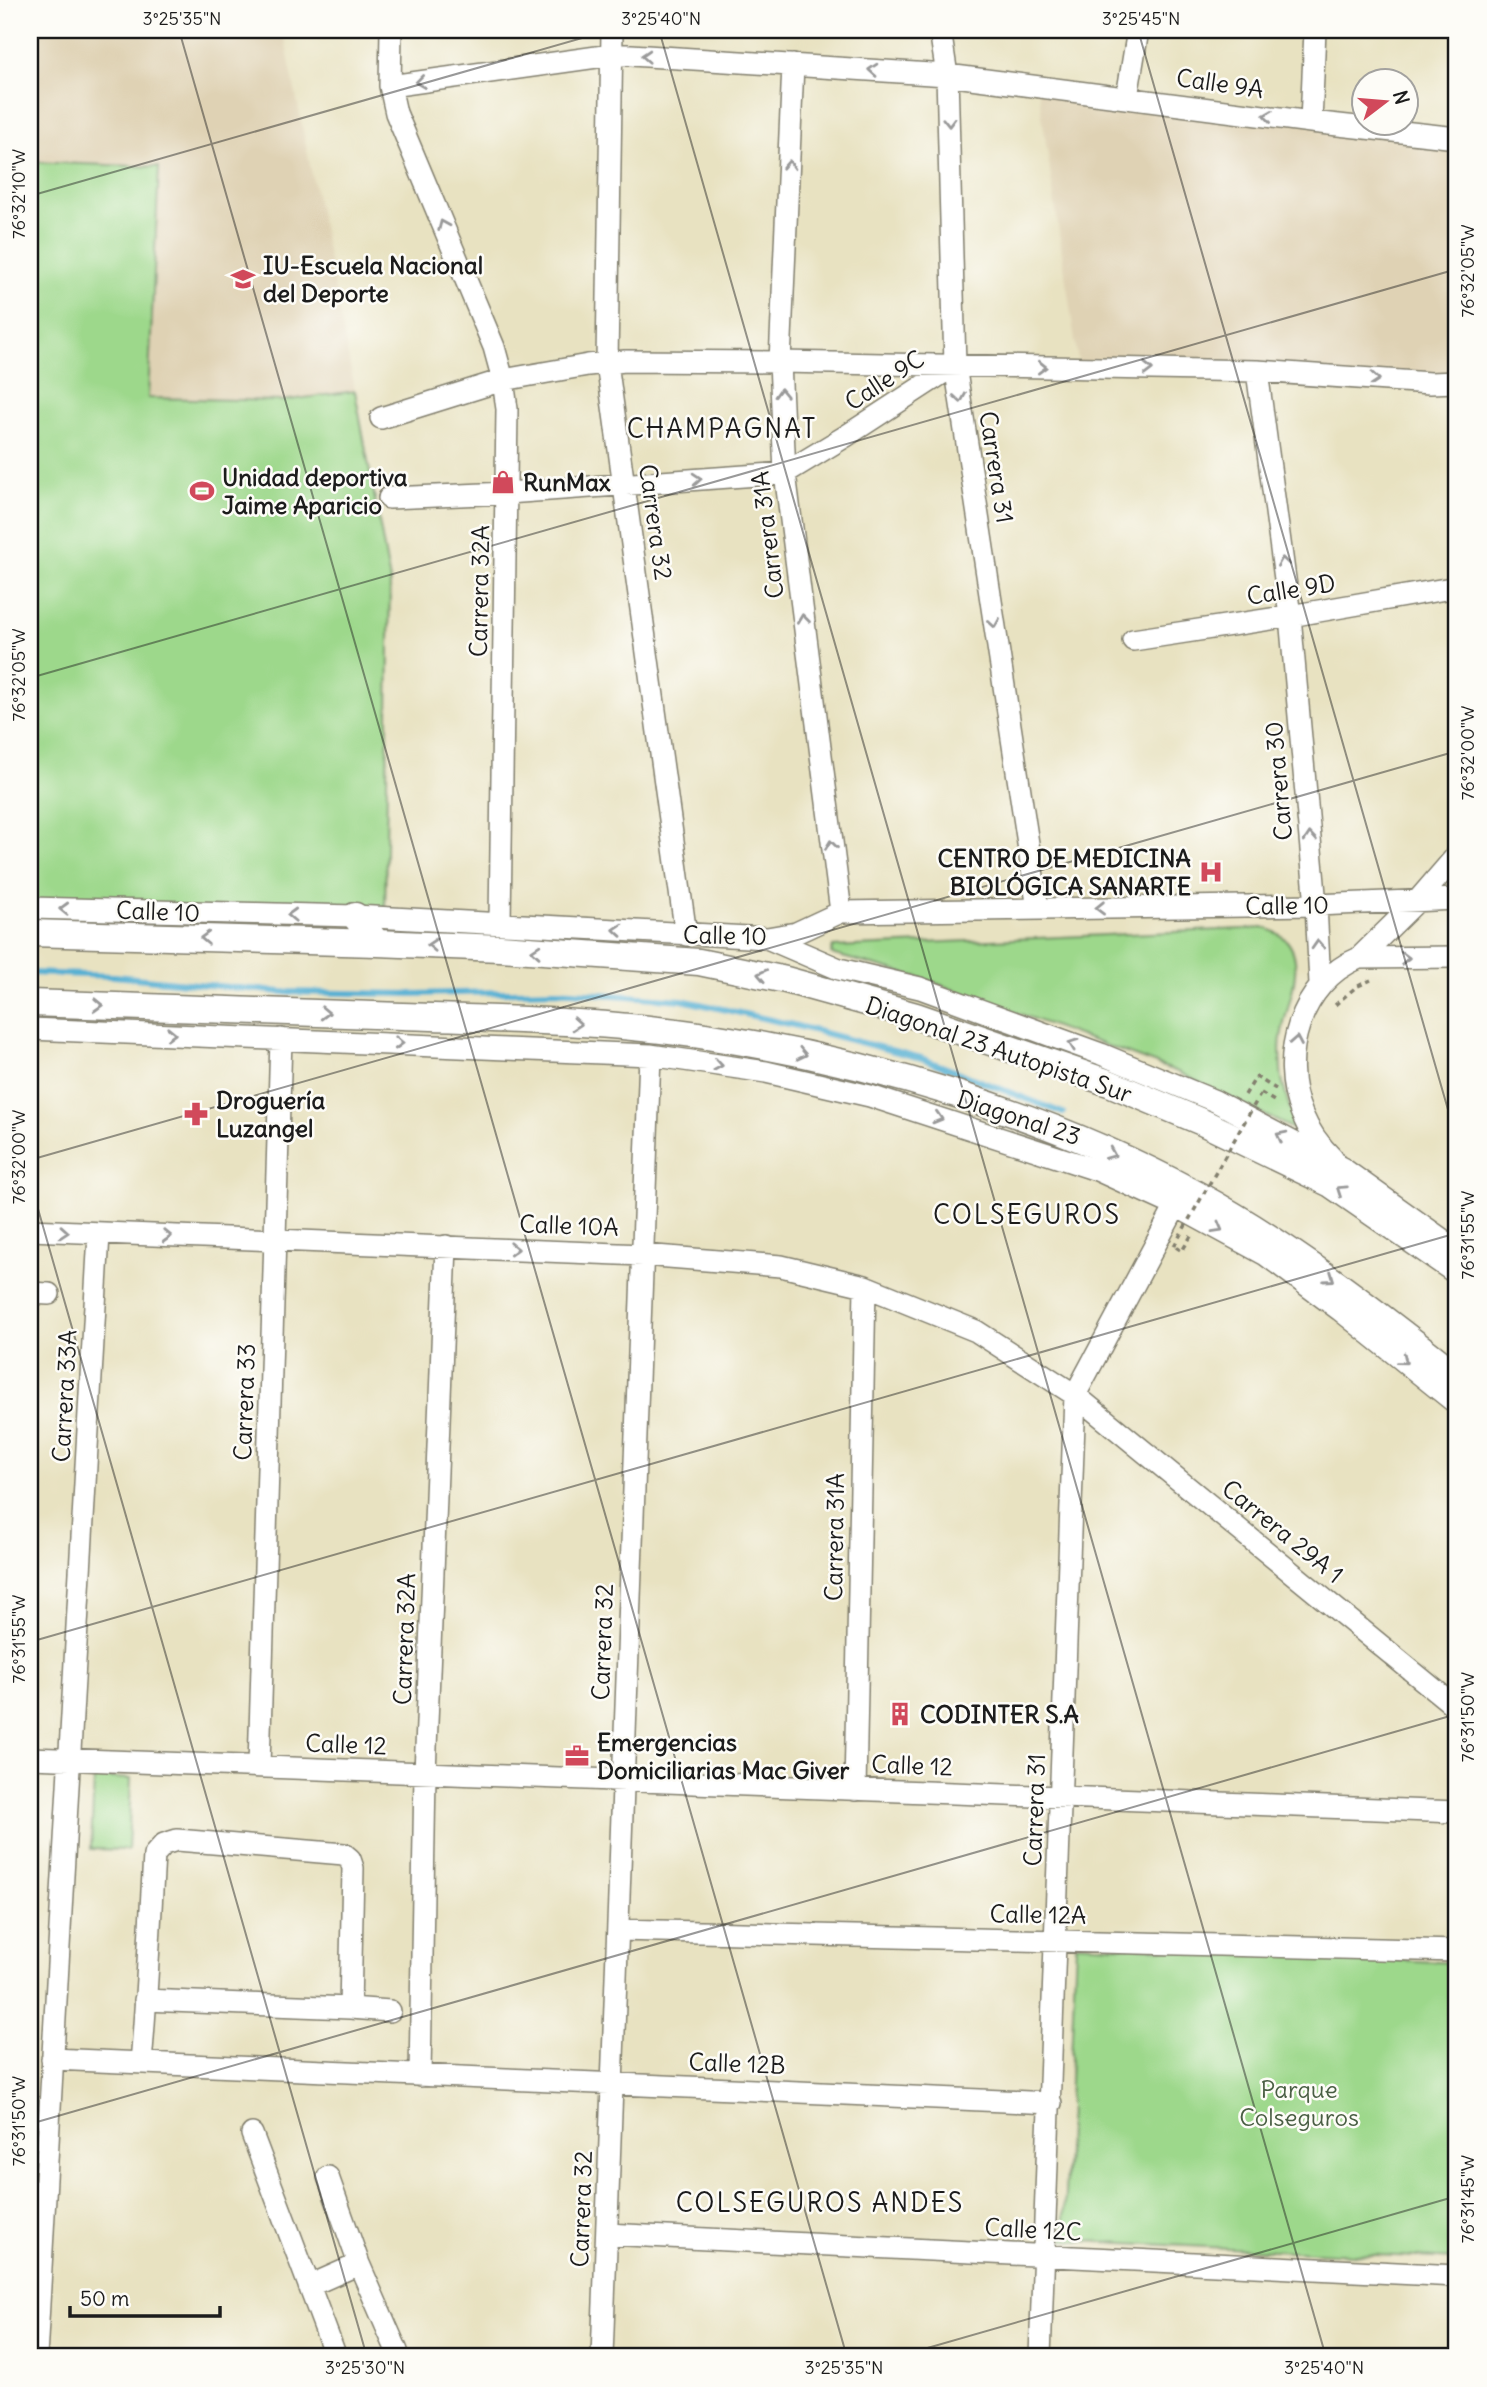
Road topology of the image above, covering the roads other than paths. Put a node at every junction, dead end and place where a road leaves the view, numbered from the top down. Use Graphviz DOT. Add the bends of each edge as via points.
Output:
graph roads {
  1 [pos="391,30"];
  2 [pos="612,30"];
  3 [pos="940,30"];
  4 [pos="1138,30"];
  5 [pos="1315,30"];
  6 [pos="611,55"];
  7 [pos="793,65"];
  8 [pos="947,75"];
  9 [pos="390,86"];
  10 [pos="1127,97"];
  11 [pos="1311,122"];
  12 [pos="1457,138"];
  13 [pos="780,362"];
  14 [pos="607,363"];
  15 [pos="955,365"];
  16 [pos="1257,371"];
  17 [pos="503,380"];
  18 [pos="1457,382"];
  19 [pos="381,418"];
  20 [pos="785,473"];
  21 [pos="624,484"];
  22 [pos="507,493"];
  23 [pos="389,498"];
  24 [pos="1457,587"];
  25 [pos="1290,616"];
  26 [pos="1133,640"];
  27 [pos="1457,855"];
  28 [pos="1419,899"];
  29 [pos="1457,899"];
  30 [pos="1316,905"];
  31 [pos="30,908"];
  32 [pos="1038,909"];
  33 [pos="841,912"];
  34 [pos="352,916"];
  35 [pos="30,933"];
  36 [pos="500,935"];
  37 [pos="686,935"];
  38 [pos="767,938"];
  39 [pos="327,941"];
  40 [pos="377,943"];
  41 [pos="1457,957"];
  42 [pos="1359,958"];
  43 [pos="1320,984"];
  44 [pos="30,1003"];
  45 [pos="30,1029"];
  46 [pos="281,1039"];
  47 [pos="650,1055"];
  48 [pos="1113,1072"];
  49 [pos="1342,1168"];
  50 [pos="1176,1206"];
  51 [pos="30,1230"];
  52 [pos="99,1234"];
  53 [pos="275,1239"];
  54 [pos="446,1246"];
  55 [pos="1457,1251"];
  56 [pos="643,1255"];
  57 [pos="1457,1271"];
  58 [pos="865,1286"];
  59 [pos="1457,1376"];
  60 [pos="1075,1395"];
  61 [pos="1457,1404"];
  62 [pos="1457,1708"];
  63 [pos="30,1758"];
  64 [pos="70,1759"];
  65 [pos="259,1766"];
  66 [pos="425,1773"];
  67 [pos="624,1781"];
  68 [pos="855,1790"];
  69 [pos="1061,1797"];
  70 [pos="1457,1812"];
  71 [pos="618,1930"];
  72 [pos="1055,1941"];
  73 [pos="1457,1951"];
  74 [pos="145,2000"];
  75 [pos="350,2008"];
  76 [pos="390,2011"];
  77 [pos="52,2059"];
  78 [pos="141,2063"];
  79 [pos="420,2076"];
  80 [pos="612,2084"];
  81 [pos="1051,2103"];
  82 [pos="253,2134"];
  83 [pos="328,2177"];
  84 [pos="607,2234"];
  85 [pos="1044,2255"];
  86 [pos="359,2263"];
  87 [pos="1457,2276"];
  88 [pos="309,2286"];
  89 [pos="397,2351"];
  90 [pos="34,2355"];
  91 [pos="336,2357"];
  92 [pos="602,2357"];
  93 [pos="1040,2357"];
  1 -- 9 [label="street, Carrera 32A"];
  2 -- 6 [label="street, Carrera 32"];
  3 -- 8 [label="street, Carrera 31"];
  4 -- 10 [label="street"];
  5 -- 11 [label="street"];
  7 -- 6 [label="street, Calle 9A, one-way"];
  6 -- 9 [label="street, Calle 9A, one-way"];
  6 -- 14 [label="street, Carrera 32"];
  8 -- 7 [label="street, Calle 9A, one-way"];
  13 -- 7 [label="street, Carrera 31A, one-way"];
  8 -- 10 [label="street, Calle 9A"];
  8 -- 15 [label="street, Carrera 31, one-way"];
  17 -- 9 [label="street, Carrera 32A, one-way" via="494,347 396,113"];
  11 -- 10 [label="street, Calle 9A, one-way"];
  11 -- 12 [label="street, Calle 9A"];
  13 -- 14 [label="street, Calle 9C"];
  13 -- 15 [label="street, Calle 9C"];
  20 -- 13 [label="street, Carrera 31A, one-way"];
  14 -- 17 [label="street, Calle 9C"];
  14 -- 21 [label="street, Carrera 32"];
  15 -- 16 [label="street, Calle 9C, one-way"];
  15 -- 20 [label="street, Calle 9C"];
  15 -- 32 [label="street, Carrera 31, one-way"];
  16 -- 18 [label="street, Calle 9C, one-way"];
  25 -- 16 [label="street, Carrera 30, one-way"];
  17 -- 19 [label="street, Calle 9C"];
  17 -- 22 [label="street, Carrera 32A"];
  21 -- 20 [label="street, Calle 9C, one-way"];
  33 -- 20 [label="street, Carrera 31A, one-way"];
  21 -- 22 [label="street, Calle 9C"];
  21 -- 37 [label="street, Carrera 32"];
  22 -- 23 [label="street, Calle 9C"];
  22 -- 36 [label="street, Carrera 32A"];
  24 -- 25 [label="street, Calle 9D"];
  25 -- 26 [label="street, Calle 9D"];
  30 -- 25 [label="street, Carrera 30, one-way"];
  27 -- 28 [label="street"];
  28 -- 29 [label="street, Calle 10"];
  28 -- 30 [label="street, Calle 10"];
  28 -- 42 [label="street"];
  30 -- 32 [label="street, Calle 10, one-way"];
  43 -- 30 [label="street, Carrera 30, one-way"];
  34 -- 31 [label="street, Calle 10, one-way"];
  32 -- 33 [label="street, Calle 10"];
  33 -- 38 [label="street, Calle 10" via="796,933"];
  34 -- 36 [label="street, Calle 10"];
  34 -- 39 [label="main road"];
  34 -- 40 [label="main road"];
  39 -- 35 [label="main road, Calle 10, one-way"];
  37 -- 36 [label="street, Calle 10, one-way"];
  36 -- 40 [label="main road, Calle 10, one-way"];
  48 -- 36 [label="main road, Diagonal 23 Autopista Sur, one-way" via="786,980 699,962"];
  37 -- 38 [label="street, Calle 10"];
  48 -- 38 [label="street, one-way" via="920,988 839,969"];
  39 -- 40 [label="main road, Calle 10"];
  42 -- 41 [label="street, one-way"];
  42 -- 43 [label="street"];
  49 -- 43 [label="street, one-way" via="1318,1144 1295,1093 1294,1047 1299,1024"];
  44 -- 59 [label="main road, one-way" via="509,1020 704,1036 889,1074 1053,1129 1194,1193 1268,1235 1350,1292"];
  45 -- 46 [label="street, one-way"];
  46 -- 47 [label="street, Diagonal 23, one-way"];
  46 -- 53 [label="street, Carrera 33"];
  47 -- 50 [label="street, Diagonal 23, one-way" via="766,1072 870,1096 1097,1170"];
  47 -- 56 [label="street, Carrera 32"];
  49 -- 48 [label="street, one-way" via="1214,1101"];
  57 -- 48 [label="main road, Diagonal 23 Autopista Sur, one-way" via="1331,1184 1202,1122"];
  49 -- 55 [label="street"];
  50 -- 60 [label="street, Carrera 31"];
  50 -- 61 [label="street, Diagonal 23, one-way" via="1266,1255"];
  51 -- 52 [label="street, Calle 10A, one-way"];
  52 -- 53 [label="street, Calle 10A, one-way"];
  52 -- 64 [label="street, Carrera 33A"];
  53 -- 54 [label="street, Calle 10A"];
  53 -- 65 [label="street, Carrera 33"];
  54 -- 56 [label="street, Calle 10A, one-way"];
  54 -- 66 [label="street, Carrera 32A"];
  56 -- 58 [label="street, Calle 10A" via="780,1266"];
  56 -- 67 [label="street, Carrera 32"];
  58 -- 60 [label="street, Calle 10A" via="976,1331"];
  58 -- 68 [label="street, Carrera 31A"];
  60 -- 62 [label="street, Carrera 29A 1"];
  60 -- 69 [label="street, Carrera 31"];
  63 -- 64 [label="street, Calle 12"];
  64 -- 65 [label="street, Calle 12"];
  64 -- 77 [label="street, Carrera 33A"];
  65 -- 66 [label="street, Calle 12"];
  66 -- 67 [label="street, Calle 12"];
  66 -- 79 [label="street, Carrera 32A"];
  67 -- 68 [label="street, Calle 12"];
  67 -- 71 [label="street, Carrera 32"];
  68 -- 69 [label="street, Calle 12"];
  69 -- 70 [label="street, Calle 12"];
  69 -- 72 [label="street, Carrera 31"];
  71 -- 72 [label="street, Calle 12A"];
  71 -- 80 [label="street, Carrera 32"];
  72 -- 73 [label="street, Calle 12A"];
  72 -- 81 [label="street, Carrera 31"];
  74 -- 75 [label="street"];
  74 -- 75 [label="street" via="154,1855 164,1844 177,1840 344,1854 350,1859"];
  74 -- 78 [label="street"];
  75 -- 76 [label="street"];
  77 -- 78 [label="street, Calle 12B"];
  77 -- 90 [label="street, Carrera 33A"];
  78 -- 79 [label="street, Calle 12B"];
  79 -- 80 [label="street, Calle 12B"];
  80 -- 81 [label="street, Calle 12B"];
  80 -- 84 [label="street, Carrera 32"];
  81 -- 85 [label="street, Carrera 31"];
  82 -- 88 [label="street"];
  83 -- 86 [label="street"];
  84 -- 85 [label="street, Calle 12C"];
  84 -- 92 [label="street, Carrera 32"];
  85 -- 87 [label="street, Calle 12C"];
  85 -- 93 [label="street, Carrera 31"];
  86 -- 88 [label="street"];
  86 -- 89 [label="street"];
  88 -- 91 [label="street"];
}
